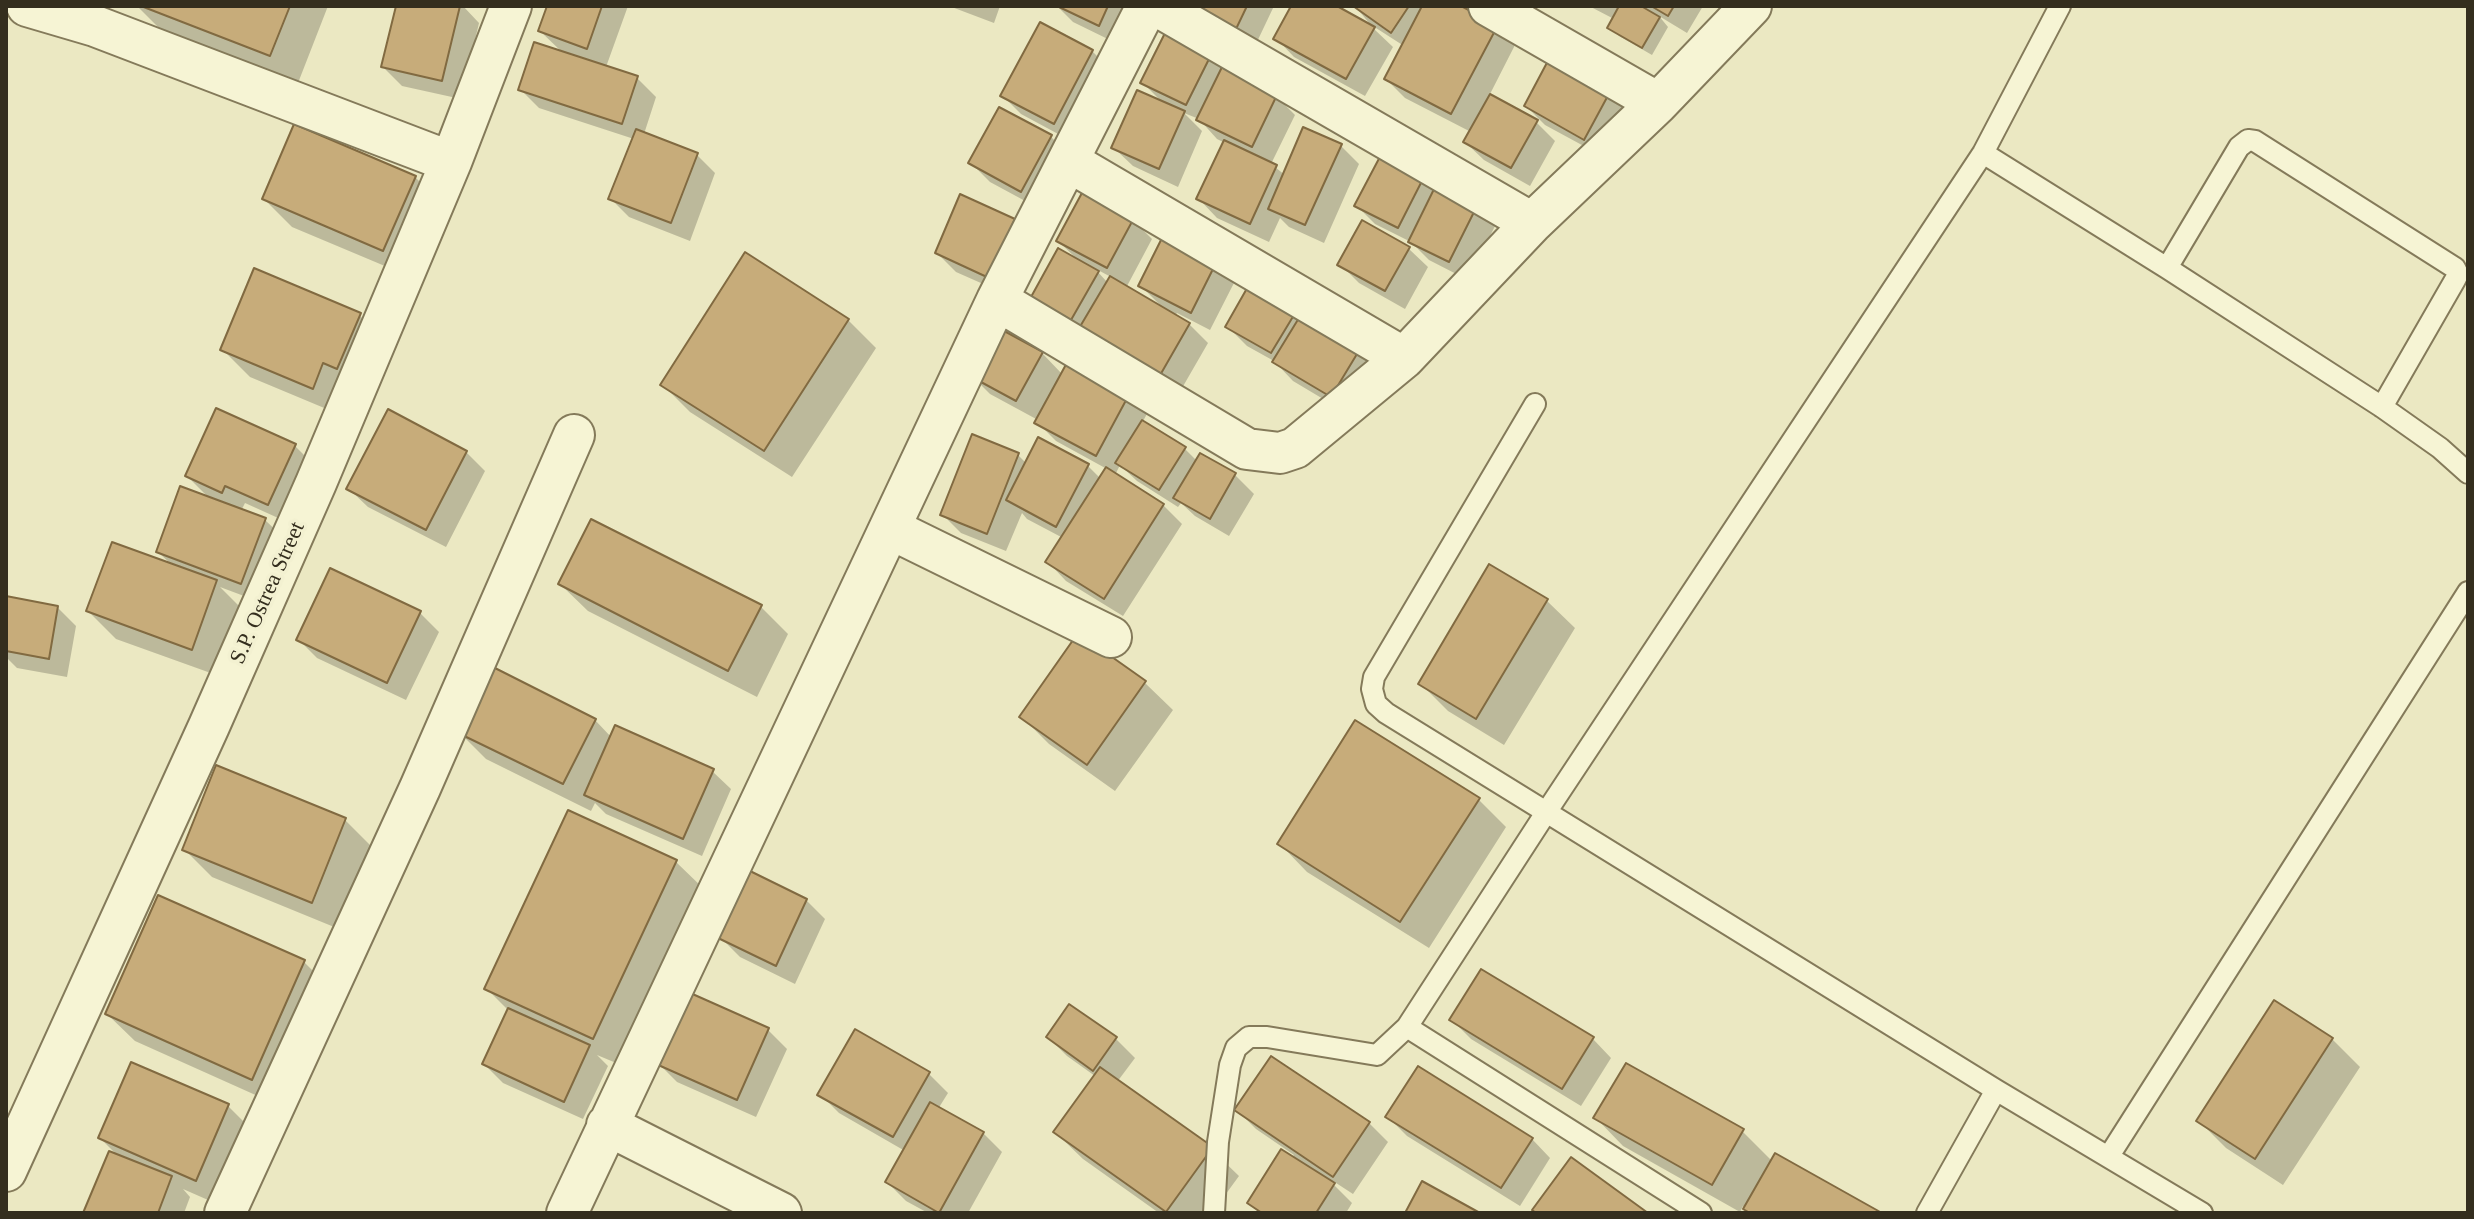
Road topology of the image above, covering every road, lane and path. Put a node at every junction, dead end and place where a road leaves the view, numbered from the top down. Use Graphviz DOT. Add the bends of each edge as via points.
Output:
graph roads {
  1 [pos="27,6"];
  2 [pos="511,6"];
  3 [pos="1147,6"];
  4 [pos="1157,6"];
  5 [pos="1751,6"];
  6 [pos="2060,6"];
  7 [pos="1504,10"];
  8 [pos="97,16"];
  9 [pos="1658,103"];
  10 [pos="1983,153"];
  11 [pos="1068,161"];
  12 [pos="451,162"];
  13 [pos="1532,223"];
  14 [pos="2167,268"];
  15 [pos="997,300"];
  16 [pos="1404,358"];
  17 [pos="1535,404"];
  18 [pos="2382,407"];
  19 [pos="574,435"];
  20 [pos="2468,473"];
  21 [pos="891,529"];
  22 [pos="2468,592"];
  23 [pos="1111,637"];
  24 [pos="1547,811"];
  25 [pos="1407,1027"];
  26 [pos="1996,1090"];
  27 [pos="607,1125"];
  28 [pos="2109,1156"];
  29 [pos="6,1171"];
  30 [pos="225,1213"];
  31 [pos="567,1213"];
  32 [pos="781,1213"];
  33 [pos="1214,1213"];
  34 [pos="1701,1213"];
  35 [pos="1927,1213"];
  36 [pos="2202,1213"];
  1 -- 8 [label="street"];
  2 -- 12 [label="street, S.P. Ostrea Street"];
  3 -- 11 [label="street"];
  4 -- 13 [label="street"];
  5 -- 9 [label="street"];
  6 -- 10 [label="lane"];
  7 -- 9 [label="street"];
  8 -- 12 [label="street"];
  9 -- 13 [label="street"];
  10 -- 14 [label="lane"];
  10 -- 24 [label="lane"];
  11 -- 15 [label="street"];
  11 -- 16 [label="street"];
  12 -- 29 [label="street, S.P. Ostrea Street" via="209,726"];
  13 -- 16 [label="street"];
  14 -- 18 [label="lane"];
  14 -- 18 [label="lane" via="2248,140 2455,268 2455,280"];
  15 -- 16 [label="street" via="1247,449 1265,452 1295,448"];
  15 -- 21 [label="street"];
  17 -- 24 [label="lane" via="1374,677 1372,689 1376,704 1386,713"];
  18 -- 20 [label="lane"];
  19 -- 30 [label="street"];
  21 -- 23 [label="street"];
  21 -- 27 [label="street"];
  22 -- 28 [label="lane"];
  24 -- 25 [label="lane"];
  24 -- 26 [label="lane"];
  25 -- 33 [label="lane" via="1377,1055 1267,1037 1249,1037 1236,1048 1218,1142"];
  25 -- 34 [label="lane"];
  26 -- 28 [label="lane"];
  26 -- 35 [label="lane"];
  27 -- 31 [label="street"];
  27 -- 32 [label="street"];
  28 -- 36 [label="lane"];
}
